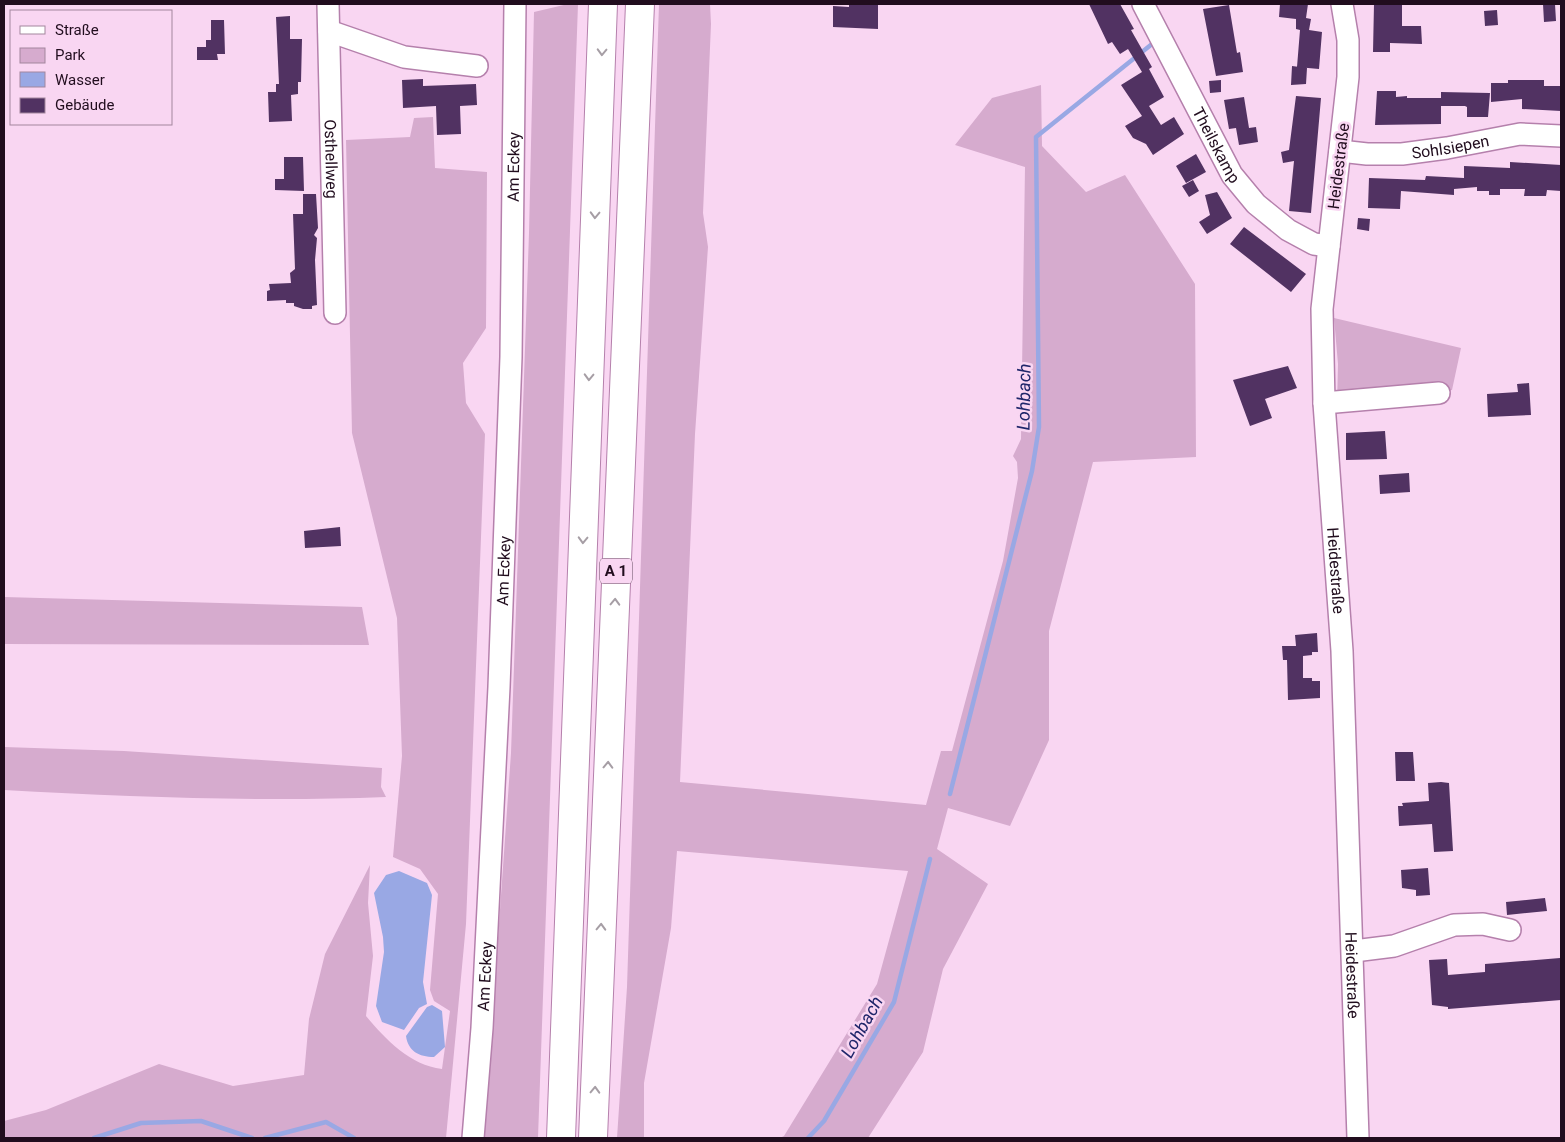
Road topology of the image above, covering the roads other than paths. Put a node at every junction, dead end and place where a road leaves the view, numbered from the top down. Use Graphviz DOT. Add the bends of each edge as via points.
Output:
graph roads {
  1 [pos="328,4"];
  2 [pos="515,4"];
  3 [pos="603,4"];
  4 [pos="640,4"];
  5 [pos="1142,4"];
  6 [pos="1342,4"];
  7 [pos="329,31"];
  8 [pos="477,66"];
  9 [pos="1561,136"];
  10 [pos="1340,152"];
  11 [pos="1329,246"];
  12 [pos="335,313"];
  13 [pos="1439,393"];
  14 [pos="1324,402"];
  15 [pos="1510,930"];
  16 [pos="1354,951"];
  17 [pos="473,1138"];
  18 [pos="561,1138"];
  19 [pos="593,1138"];
  20 [pos="1358,1138"];
  1 -- 7 [label="street, Osthellweg"];
  2 -- 17 [label="street, Am Eckey" via="511,357 484,999"];
  3 -- 18 [label="highway, A 1, one-way"];
  19 -- 4 [label="highway, A 1, one-way"];
  5 -- 11 [label="street, Theilskamp" via="1232,175 1256,204 1288,230 1314,244"];
  6 -- 10 [label="street, Heidestraße" via="1348,40 1348,77"];
  7 -- 8 [label="street" via="404,57"];
  7 -- 12 [label="street, Osthellweg"];
  9 -- 10 [label="street, Sohlsiepen" via="1520,134 1402,154"];
  10 -- 11 [label="street, Heidestraße"];
  11 -- 14 [label="street, Heidestraße" via="1322,308"];
  13 -- 14 [label="street"];
  14 -- 16 [label="street, Heidestraße" via="1342,651"];
  15 -- 16 [label="street" via="1483,924 1463,925 1432,931 1394,946"];
  16 -- 20 [label="street, Heidestraße"];
}
